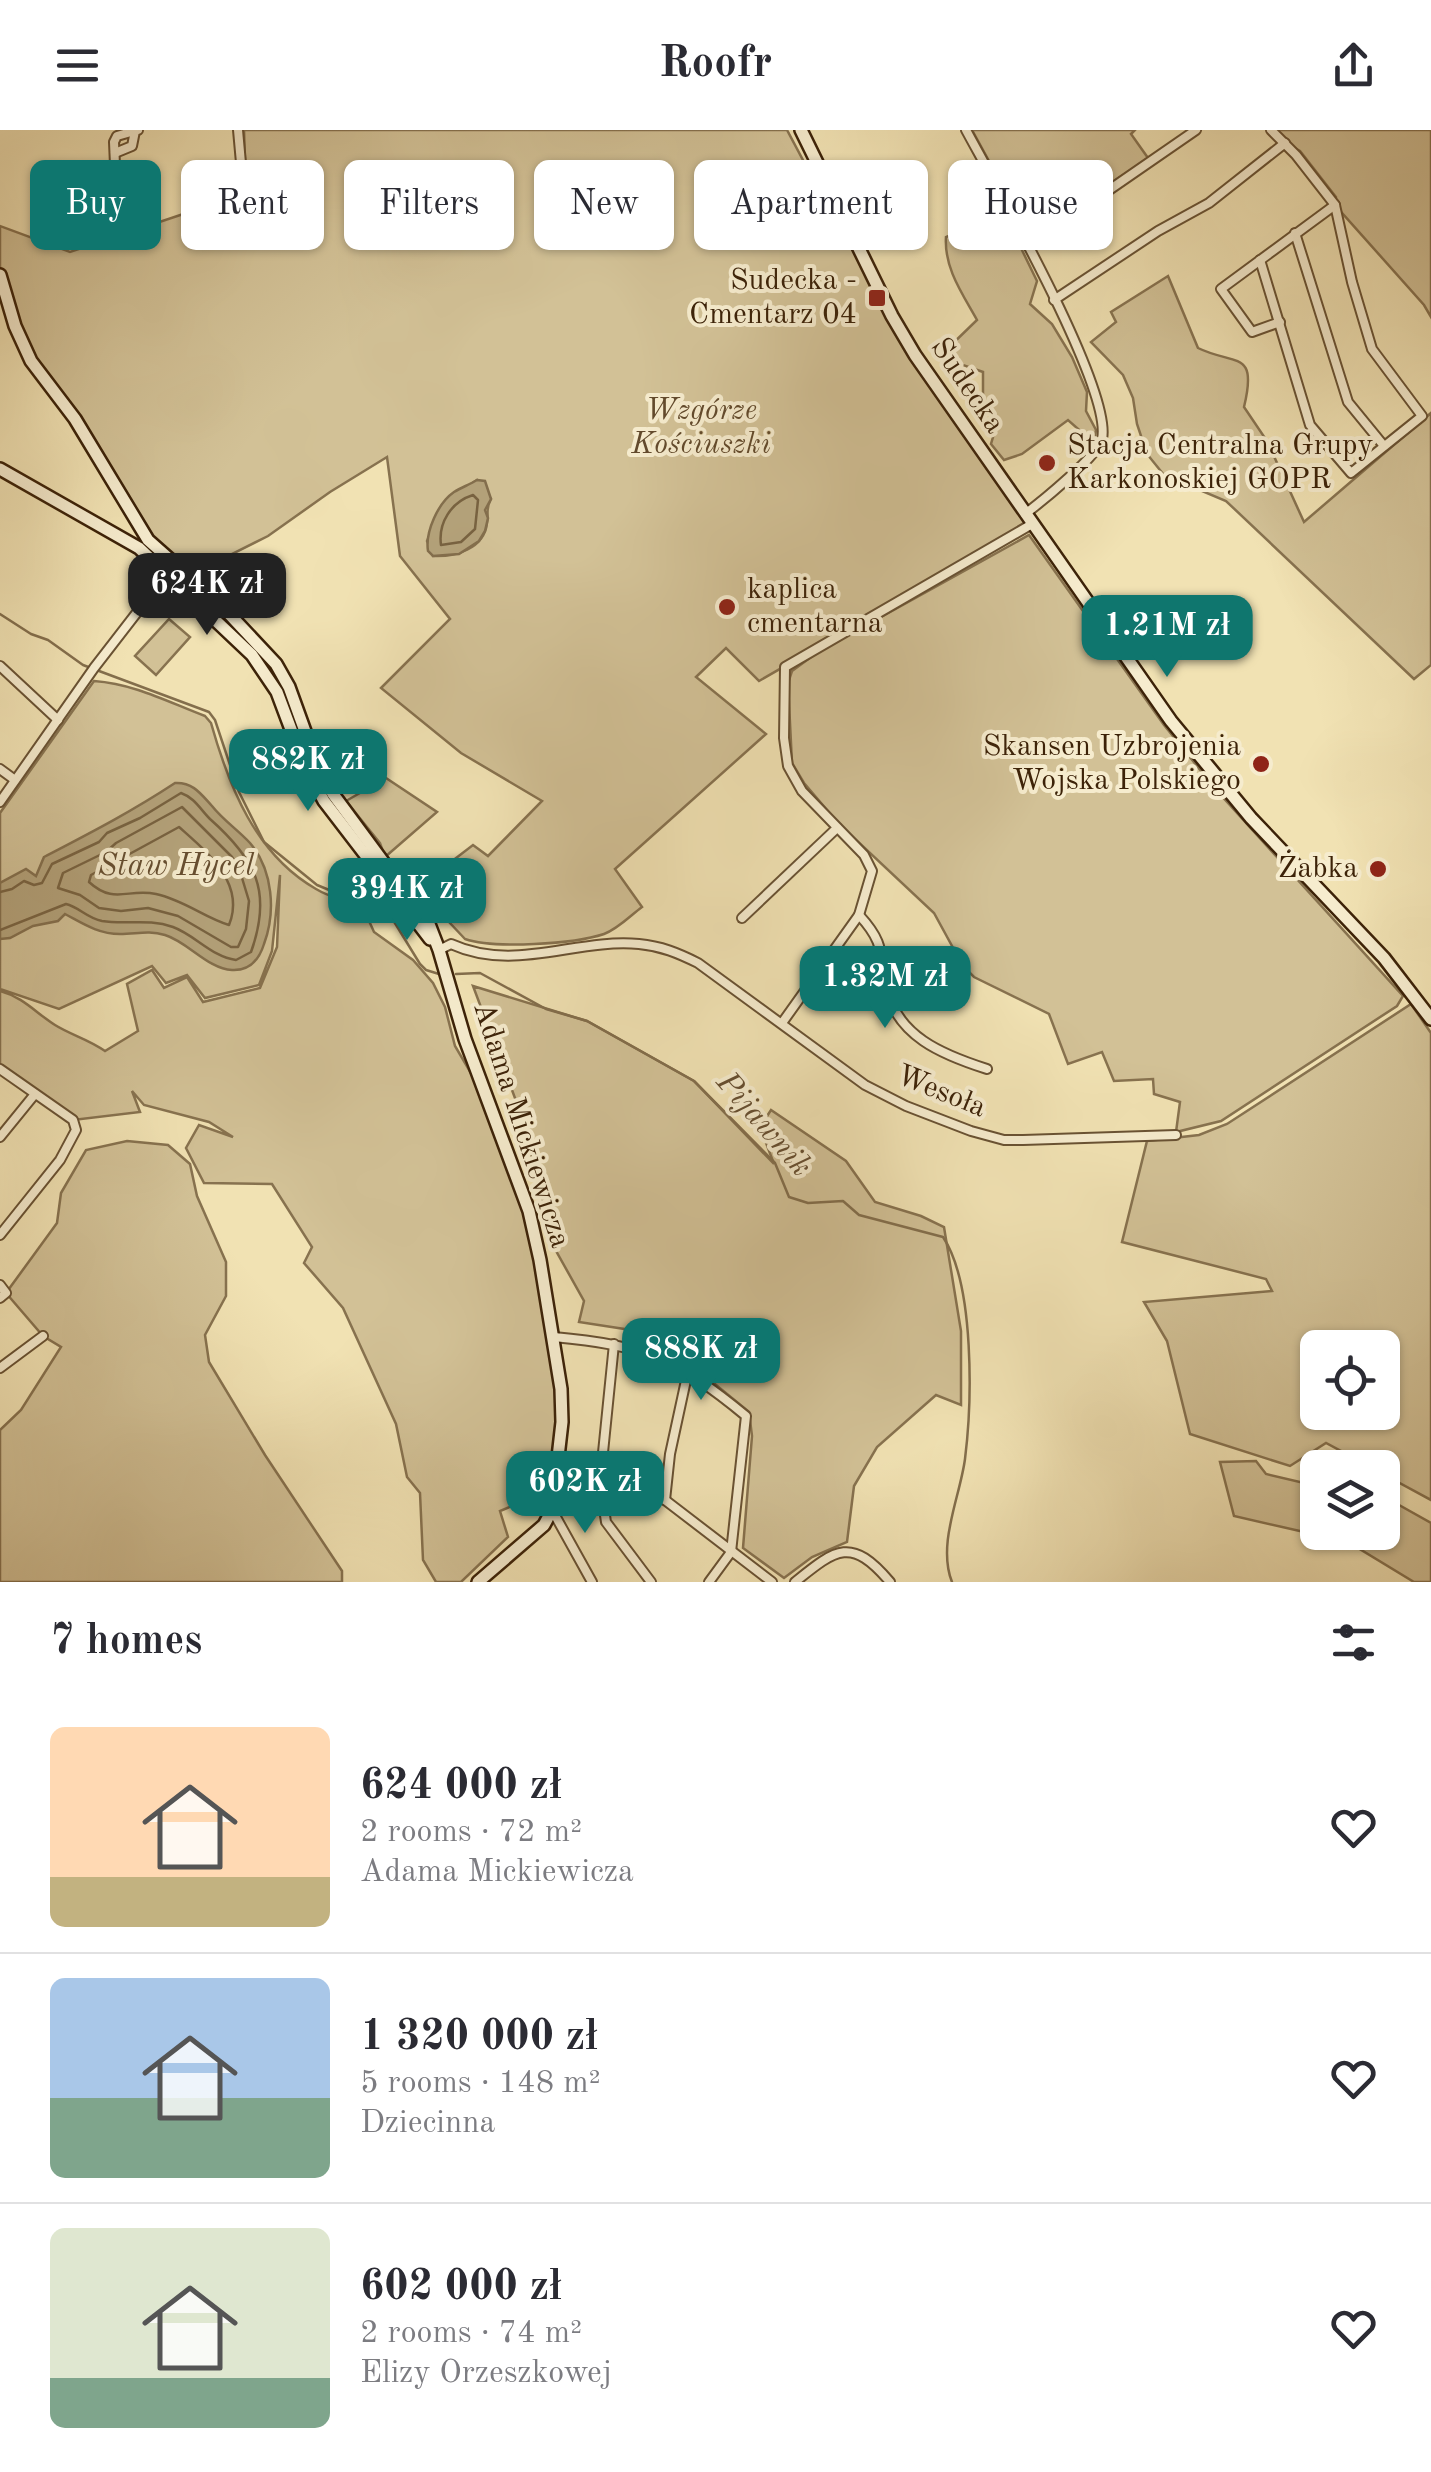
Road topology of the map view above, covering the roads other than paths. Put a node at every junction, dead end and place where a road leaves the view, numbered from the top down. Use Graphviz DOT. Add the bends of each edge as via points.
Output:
graph roads {
  1 [pos="137,130"];
  2 [pos="238,130"];
  3 [pos="801,130"];
  4 [pos="966,130"];
  5 [pos="1196,130"];
  6 [pos="1271,130"];
  7 [pos="1284,144"];
  8 [pos="115,152"];
  9 [pos="115,160"];
  10 [pos="241,160"];
  11 [pos="982,160"];
  12 [pos="1113,187"];
  13 [pos="1334,205"];
  14 [pos="1295,233"];
  15 [pos="1030,250"];
  16 [pos="1260,260"];
  17 [pos="0,276"];
  18 [pos="1054,300"];
  19 [pos="1280,322"];
  20 [pos="1384,446"];
  21 [pos="0,470"];
  22 [pos="1028,519"];
  23 [pos="144,544"];
  24 [pos="171,568"];
  25 [pos="0,666"];
  26 [pos="58,720"];
  27 [pos="0,769"];
  28 [pos="15,780"];
  29 [pos="0,802"];
  30 [pos="837,828"];
  31 [pos="860,915"];
  32 [pos="742,918"];
  33 [pos="439,950"];
  34 [pos="1431,1019"];
  35 [pos="782,1023"];
  36 [pos="0,1069"];
  37 [pos="987,1069"];
  38 [pos="35,1094"];
  39 [pos="1176,1135"];
  40 [pos="0,1137"];
  41 [pos="0,1235"];
  42 [pos="42,1336"];
  43 [pos="554,1337"];
  44 [pos="614,1344"];
  45 [pos="0,1368"];
  46 [pos="688,1372"];
  47 [pos="557,1478"];
  48 [pos="600,1482"];
  49 [pos="665,1500"];
  50 [pos="552,1510"];
  51 [pos="732,1552"];
  52 [pos="478,1582"];
  53 [pos="592,1582"];
  54 [pos="651,1582"];
  55 [pos="709,1582"];
  56 [pos="772,1582"];
  57 [pos="795,1582"];
  58 [pos="890,1582"];
  1 -- 8 [label="street" via="132,146"];
  1 -- 8 [label="street" via="114,138"];
  2 -- 10 [label="street"];
  3 -- 22 [label="street, Sudecka" via="892,316"];
  4 -- 11 [label="street"];
  5 -- 12 [label="street"];
  6 -- 7 [label="street"];
  7 -- 13 [label="street"];
  7 -- 18 [label="street" via="1209,203"];
  8 -- 9 [label="street"];
  13 -- 14 [label="street"];
  13 -- 20 [label="street" via="1372,349 1422,416"];
  14 -- 16 [label="street"];
  14 -- 20 [label="street" via="1348,402"];
  15 -- 18 [label="street"];
  16 -- 19 [label="street"];
  16 -- 19 [label="street" via="1221,288 1252,332"];
  17 -- 23 [label="street" via="32,360 75,419"];
  18 -- 22 [label="street" via="1100,410 1102,438"];
  19 -- 20 [label="street" via="1320,439 1350,473"];
  21 -- 23 [label="street"];
  22 -- 30 [label="street" via="785,667 788,766"];
  22 -- 34 [label="street, Sudecka" via="1226,790 1384,958"];
  23 -- 24 [label="street, Adama Mickiewicza"];
  24 -- 26 [label="street"];
  24 -- 33 [label="street, Adama Mickiewicza" via="218,602 276,664 333,794 428,924"];
  25 -- 26 [label="street"];
  26 -- 28 [label="street"];
  27 -- 28 [label="street"];
  28 -- 29 [label="street"];
  30 -- 31 [label="street" via="872,864"];
  30 -- 32 [label="street"];
  31 -- 35 [label="street"];
  31 -- 37 [label="street" via="882,948 890,1002 908,1030"];
  33 -- 35 [label="street, Wesoła" via="451,944 490,956 525,956 634,943 667,948 698,962"];
  33 -- 43 [label="street, Adama Mickiewicza" via="529,1212"];
  35 -- 39 [label="street, Wesoła" via="865,1085 971,1131 1004,1140"];
  36 -- 38 [label="street"];
  38 -- 40 [label="street"];
  38 -- 41 [label="street" via="73,1120 76,1130"];
  42 -- 45 [label="street"];
  43 -- 44 [label="street"];
  43 -- 47 [label="street, Adama Mickiewicza" via="562,1407"];
  44 -- 46 [label="street"];
  44 -- 48 [label="street"];
  46 -- 49 [label="street"];
  46 -- 51 [label="street" via="746,1416"];
  47 -- 48 [label="street"];
  47 -- 50 [label="street, Adama Mickiewicza"];
  48 -- 49 [label="street"];
  48 -- 54 [label="street" via="606,1522"];
  49 -- 51 [label="street"];
  50 -- 52 [label="street" via="544,1525"];
  50 -- 53 [label="street"];
  51 -- 55 [label="street"];
  51 -- 56 [label="street"];
  57 -- 58 [label="street" via="832,1552 850,1551 871,1560"];
}
